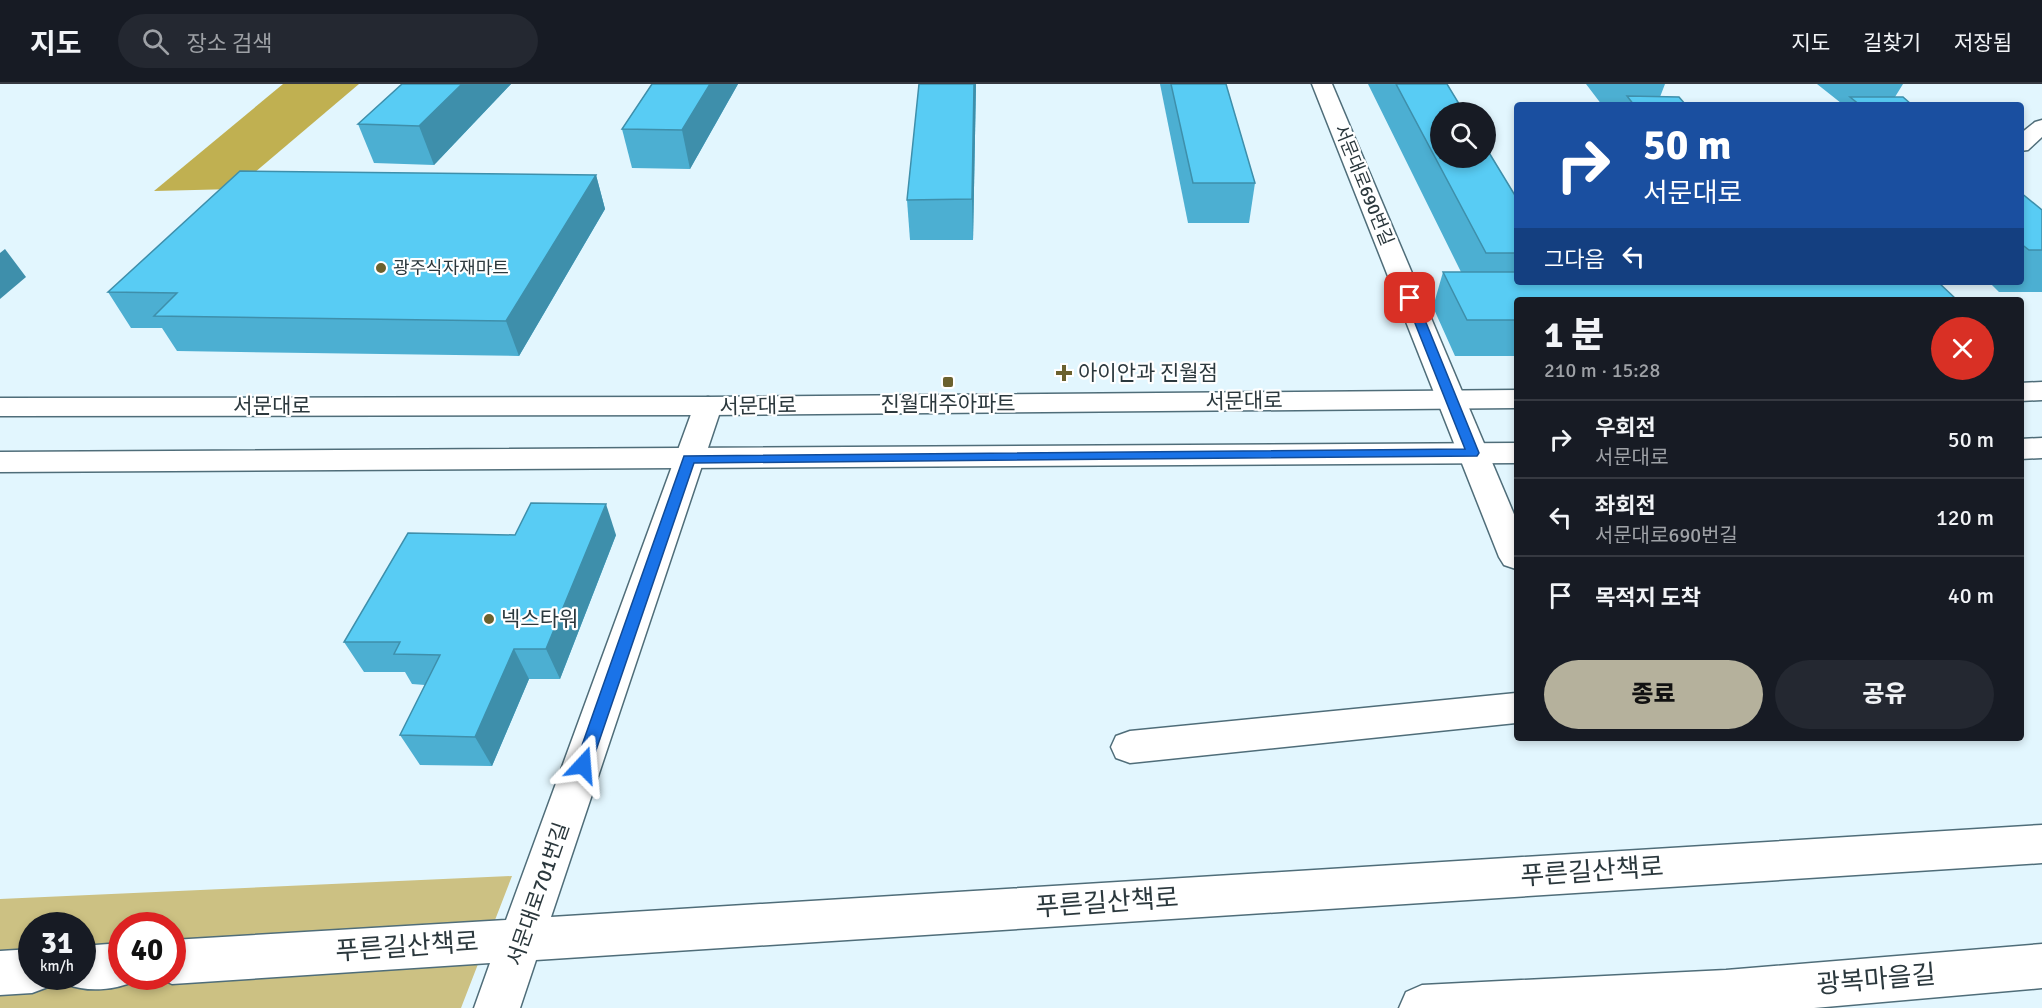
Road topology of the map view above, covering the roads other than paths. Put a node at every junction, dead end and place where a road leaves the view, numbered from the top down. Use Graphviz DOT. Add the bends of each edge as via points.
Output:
graph roads {
  1 [pos="1322,84"];
  2 [pos="2042,126"];
  3 [pos="2024,142"];
  4 [pos="2042,391"];
  5 [pos="2024,392"];
  6 [pos="1452,399"];
  7 [pos="1514,399"];
  8 [pos="708,406"];
  9 [pos="0,407"];
  10 [pos="2024,448"];
  11 [pos="2042,448"];
  12 [pos="1473,453"];
  13 [pos="1514,453"];
  14 [pos="689,459"];
  15 [pos="0,462"];
  16 [pos="1514,552"];
  17 [pos="1514,708"];
  18 [pos="1130,747"];
  19 [pos="2042,844"];
  20 [pos="522,940"];
  21 [pos="186,961"];
  22 [pos="2042,966"];
  23 [pos="18,972"];
  24 [pos="0,973"];
  25 [pos="1729,1000"];
  26 [pos="497,1008"];
  27 [pos="1422,1008"];
  1 -- 6 [label="street, 서문대로690번길"];
  2 -- 3 [label="street"];
  4 -- 5 [label="street"];
  6 -- 7 [label="street, 서문대로"];
  6 -- 8 [label="street, 서문대로"];
  6 -- 12 [label="street, 서문대로690번길"];
  8 -- 9 [label="street, 서문대로"];
  8 -- 14 [label="street, 서문대로701번길"];
  10 -- 11 [label="street"];
  12 -- 13 [label="street"];
  12 -- 14 [label="street"];
  12 -- 16 [label="street, 서문대로690번길"];
  14 -- 15 [label="street"];
  14 -- 20 [label="street, 서문대로701번길"];
  17 -- 18 [label="street"];
  19 -- 20 [label="street, 푸른길산책로"];
  20 -- 21 [label="street, 푸른길산책로"];
  20 -- 26 [label="street, 서문대로701번길"];
  22 -- 25 [label="street, 광복마을길"];
  23 -- 24 [label="street"];
  25 -- 27 [label="street, 광복마을길"];
}
